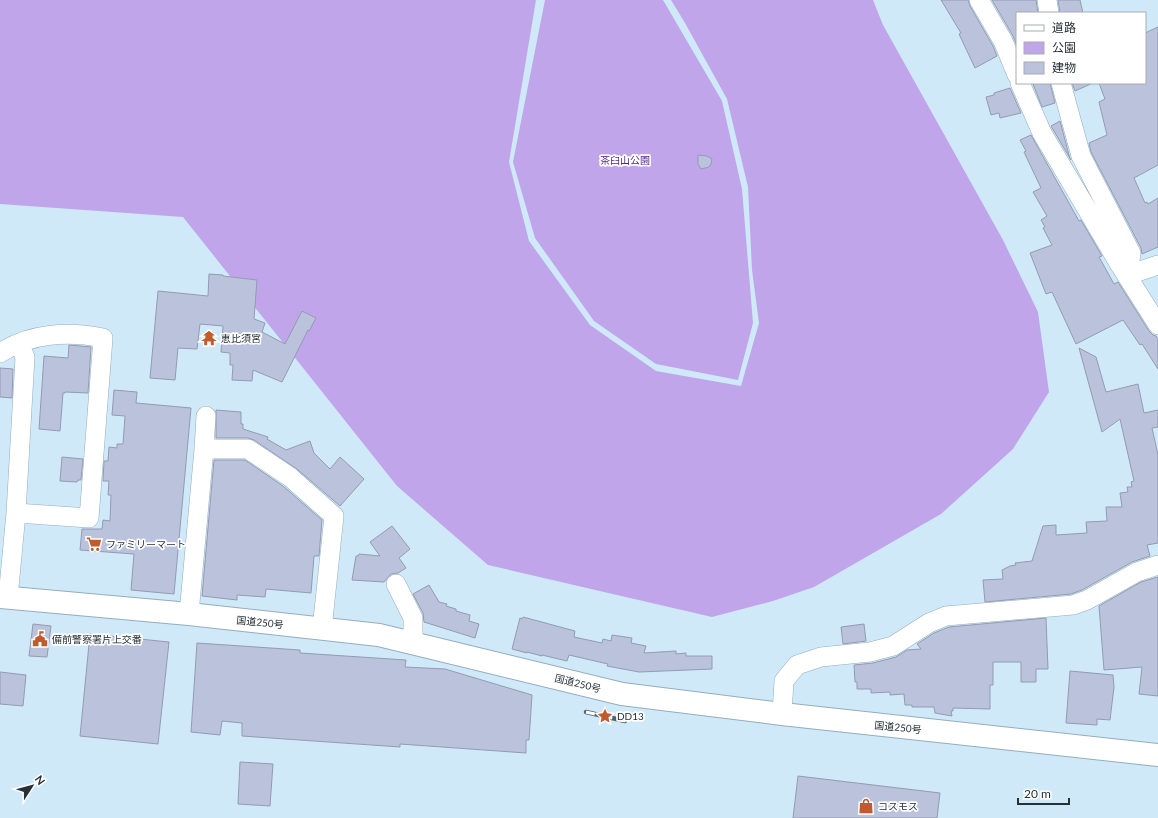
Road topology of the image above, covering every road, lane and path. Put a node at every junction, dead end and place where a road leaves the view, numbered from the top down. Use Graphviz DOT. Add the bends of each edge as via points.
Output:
graph roads {
  1 [pos="979,0"];
  2 [pos="1047,0"];
  3 [pos="1049,12"];
  4 [pos="1016,73"];
  5 [pos="1020,84"];
  6 [pos="1061,84"];
  7 [pos="1158,265"];
  8 [pos="1128,275"];
  9 [pos="1158,325"];
  10 [pos="19,344"];
  11 [pos="0,353"];
  12 [pos="206,416"];
  13 [pos="204,449"];
  14 [pos="16,513"];
  15 [pos="1158,564"];
  16 [pos="396,584"];
  17 [pos="4,597"];
  18 [pos="189,614"];
  19 [pos="322,629"];
  20 [pos="413,643"];
  21 [pos="782,714"];
  22 [pos="1158,755"];
  1 -- 4 [label="street" via="1003,42"];
  2 -- 3 [label="street"];
  5 -- 8 [label="street" via="1042,133"];
  6 -- 8 [label="street" via="1080,156 1131,253"];
  7 -- 8 [label="street"];
  8 -- 9 [label="street"];
  10 -- 11 [label="street"];
  10 -- 14 [label="street" via="25,357"];
  10 -- 14 [label="street" via="50,334 85,334 103,338 89,518"];
  12 -- 13 [label="street"];
  13 -- 18 [label="street"];
  13 -- 19 [label="street" via="248,449 290,477 334,516"];
  14 -- 17 [label="street"];
  15 -- 21 [label="street" via="1073,605 946,616 929,622 893,646 870,652 821,657 797,665 784,681"];
  16 -- 20 [label="street" via="413,618"];
  17 -- 18 [label="highway, 国道250号"];
  18 -- 19 [label="highway, 国道250号"];
  19 -- 20 [label="highway, 国道250号" via="379,635"];
  20 -- 21 [label="highway, 国道250号" via="622,694"];
  21 -- 22 [label="highway, 国道250号"];
}
